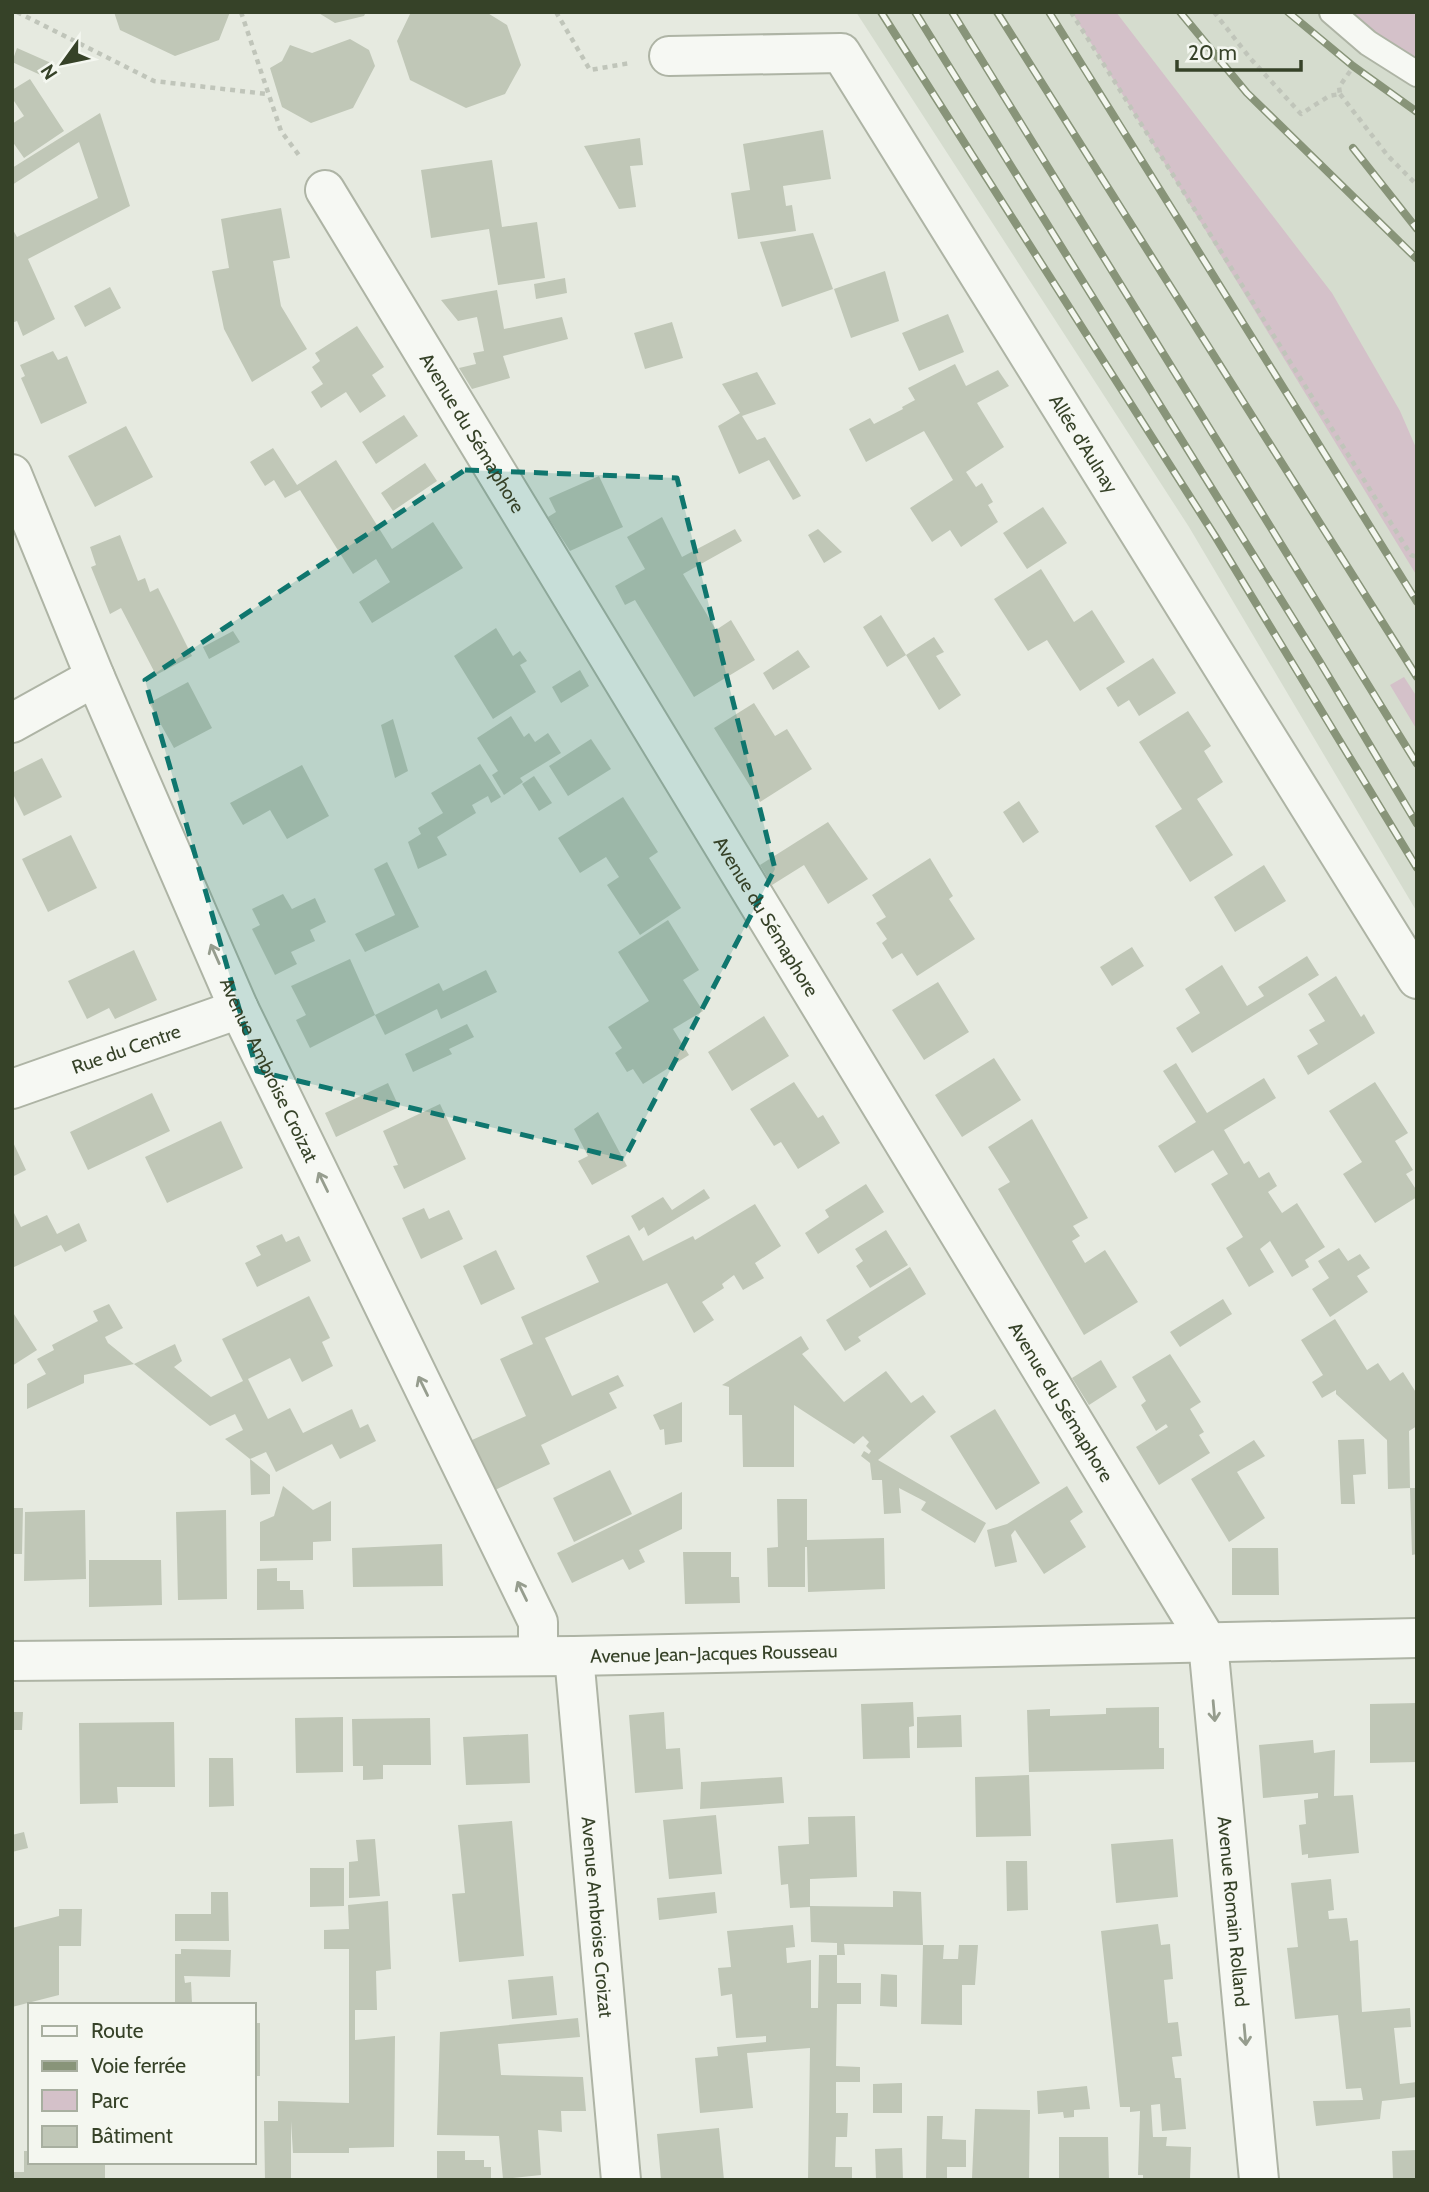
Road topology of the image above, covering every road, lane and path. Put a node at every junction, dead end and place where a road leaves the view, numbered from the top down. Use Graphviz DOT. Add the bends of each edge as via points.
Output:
graph roads {
  1 [pos="17,12"];
  2 [pos="241,12"];
  3 [pos="556,12"];
  4 [pos="1071,12"];
  5 [pos="1214,12"];
  6 [pos="1332,12"];
  7 [pos="1368,43"];
  8 [pos="669,56"];
  9 [pos="1417,74"];
  10 [pos="267,94"];
  11 [pos="1340,94"];
  12 [pos="1417,185"];
  13 [pos="325,190"];
  14 [pos="12,474"];
  15 [pos="1417,557"];
  16 [pos="95,677"];
  17 [pos="12,723"];
  18 [pos="1417,979"];
  19 [pos="239,1009"];
  20 [pos="12,1089"];
  21 [pos="1417,1638"];
  22 [pos="1208,1643"];
  23 [pos="556,1656"];
  24 [pos="12,1661"];
  25 [pos="621,2180"];
  26 [pos="1258,2180"];
  1 -- 10 [label="path" via="155,81"];
  2 -- 10 [label="path"];
  3 -- 8 [label="path" via="590,70"];
  4 -- 15 [label="path" via="1411,555"];
  5 -- 11 [label="path" via="1301,114"];
  6 -- 7 [label="lane"];
  7 -- 9 [label="lane"];
  7 -- 11 [label="path" via="1339,87"];
  8 -- 18 [label="street, Allée d'Aulnay" via="841,53"];
  10 -- 13 [label="path" via="281,131"];
  11 -- 12 [label="path"];
  13 -- 22 [label="street, Avenue du Sémaphore"];
  14 -- 16 [label="street, Avenue Ambroise Croizat"];
  16 -- 17 [label="street"];
  19 -- 16 [label="street, Avenue Ambroise Croizat, one-way"];
  19 -- 20 [label="street, Rue du Centre"];
  23 -- 19 [label="street, Avenue Ambroise Croizat, one-way"];
  21 -- 22 [label="street, Avenue Jean-Jacques Rousseau"];
  22 -- 23 [label="street, Avenue Jean-Jacques Rousseau"];
  22 -- 26 [label="street, Avenue Romain Rolland, one-way"];
  23 -- 24 [label="street, Avenue Jean-Jacques Rousseau"];
  23 -- 25 [label="street, Avenue Ambroise Croizat"];
}
